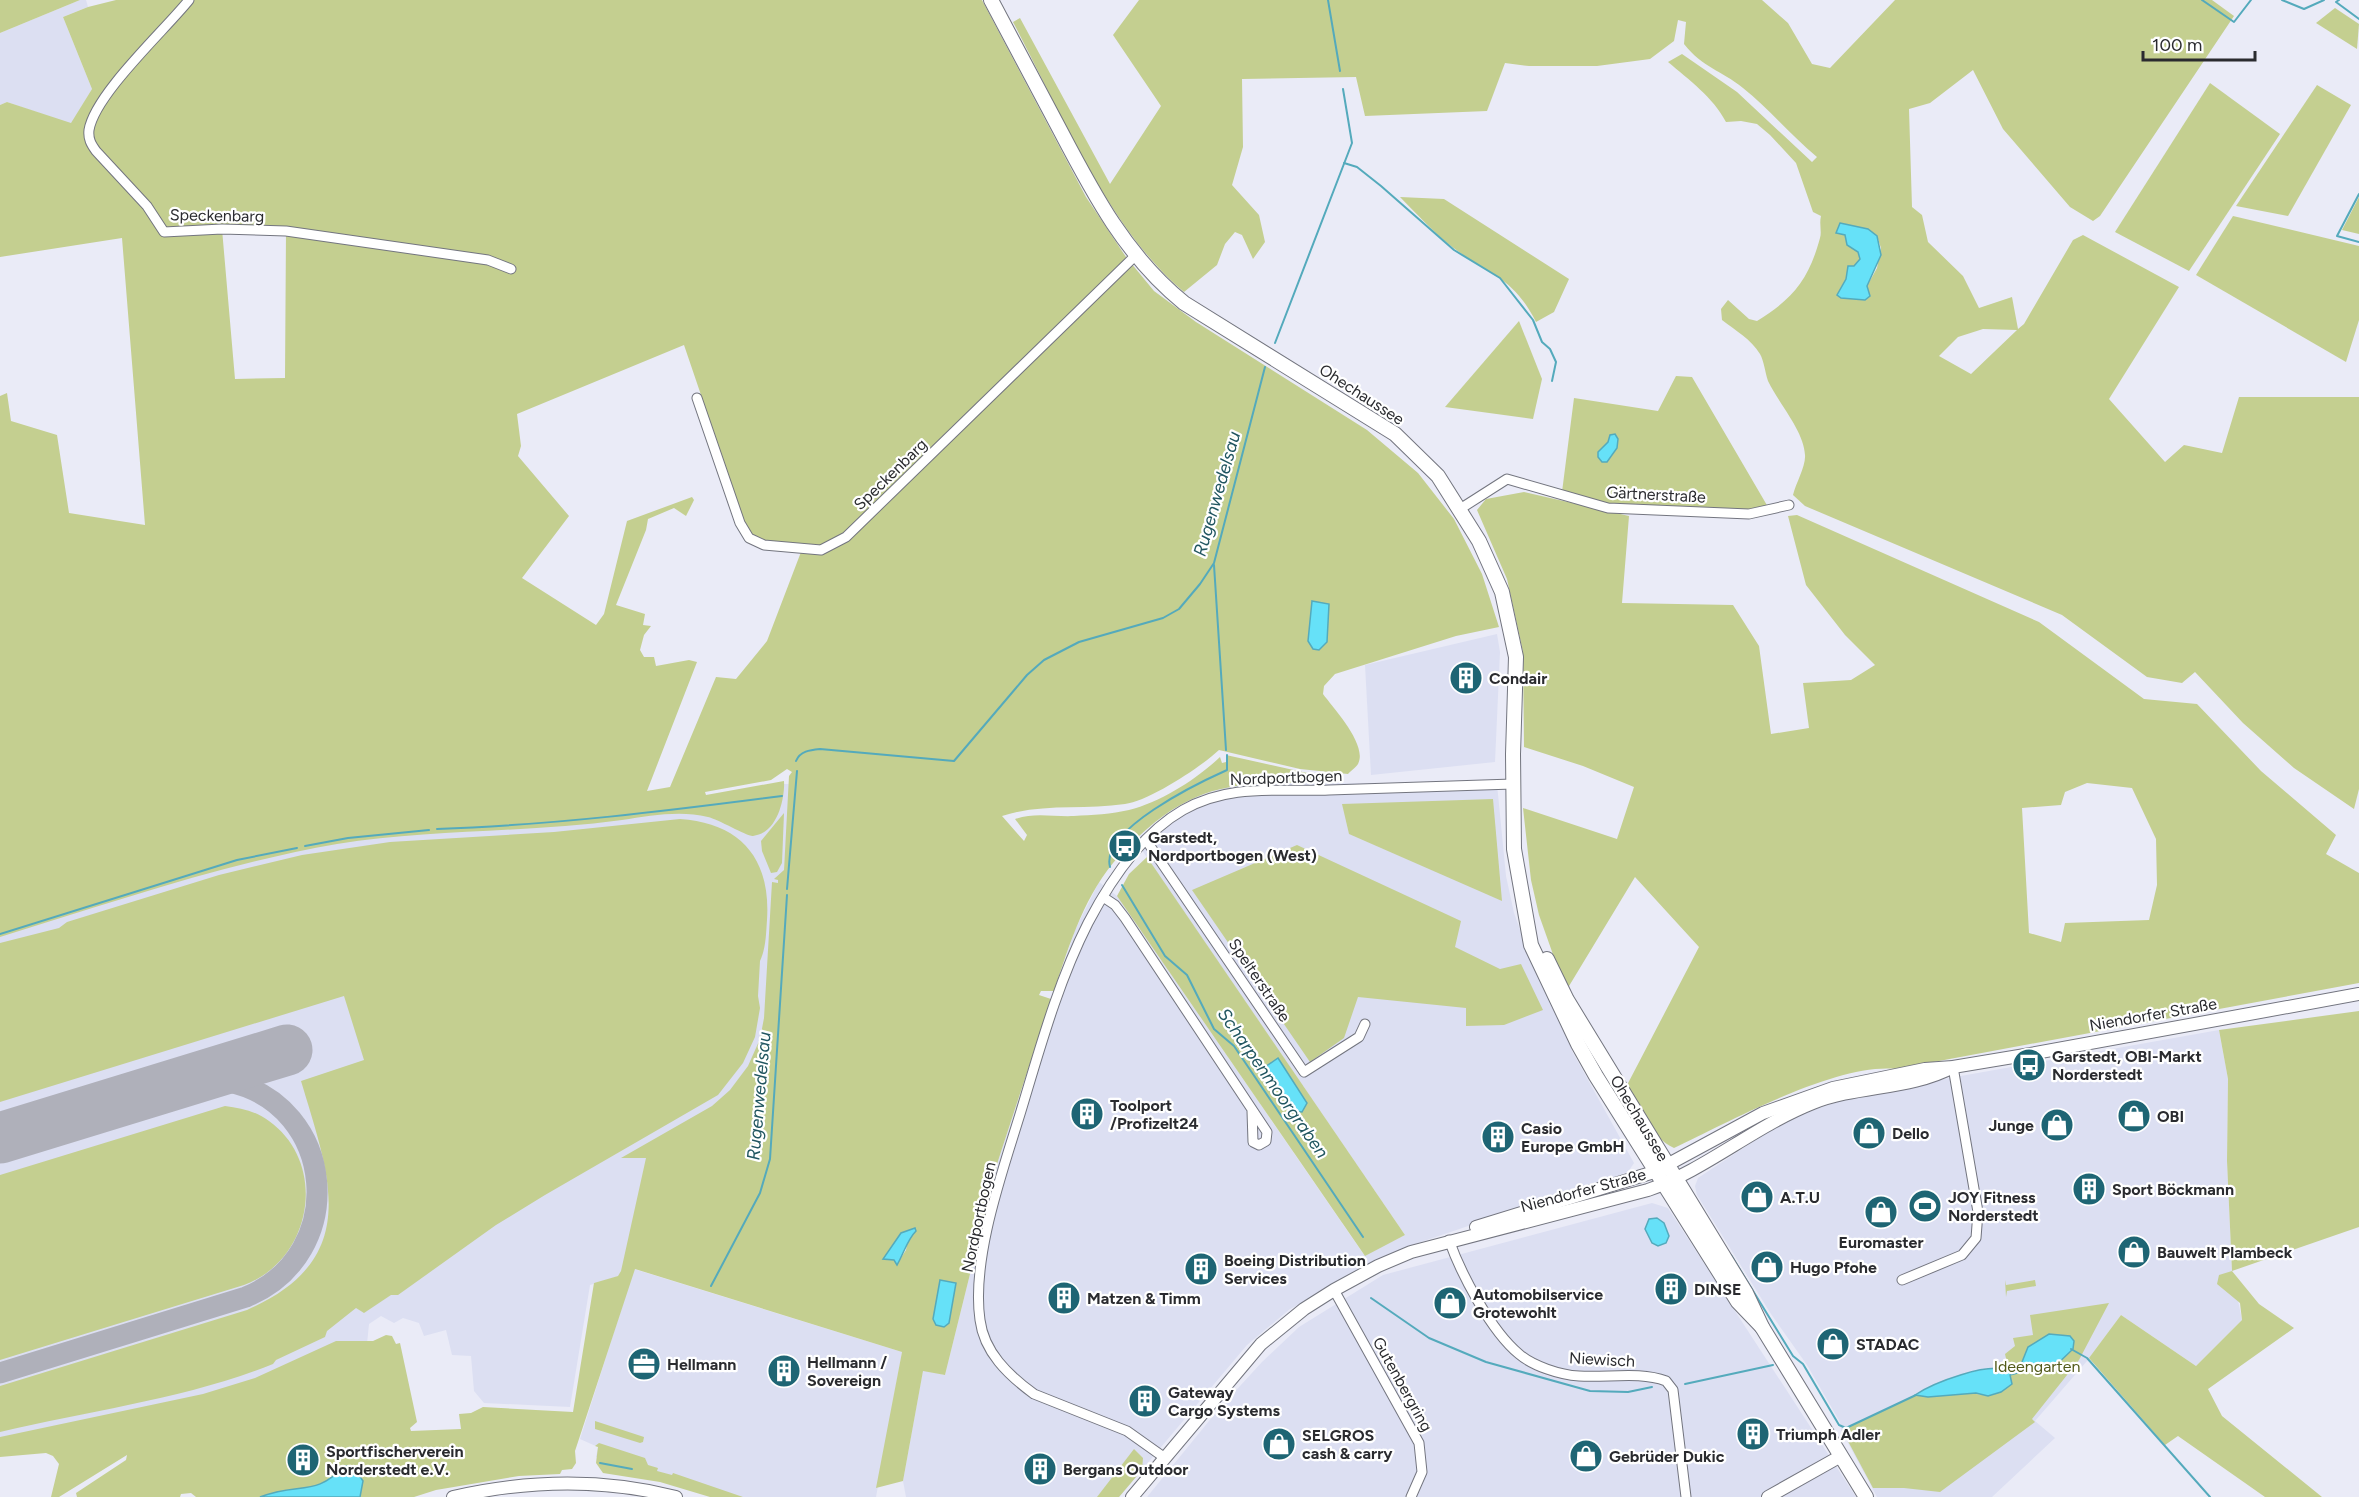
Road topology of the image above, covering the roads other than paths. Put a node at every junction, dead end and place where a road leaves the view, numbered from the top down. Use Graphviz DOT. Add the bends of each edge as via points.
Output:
graph roads {
  1 [pos="189,0"];
  2 [pos="991,0"];
  3 [pos="1135,256"];
  4 [pos="511,269"];
  5 [pos="697,398"];
  6 [pos="1789,505"];
  7 [pos="1460,509"];
  8 [pos="1513,784"];
  9 [pos="1146,840"];
  10 [pos="1104,897"];
  11 [pos="2359,994"];
  12 [pos="1365,1024"];
  13 [pos="1953,1067"];
  14 [pos="1252,1111"];
  15 [pos="1664,1175"];
  16 [pos="1449,1240"];
  17 [pos="1902,1280"];
  18 [pos="1334,1290"];
  19 [pos="1841,1456"];
  20 [pos="1165,1458"];
  21 [pos="453,1497"];
  22 [pos="676,1497"];
  23 [pos="1132,1497"];
  24 [pos="1411,1497"];
  25 [pos="1686,1497"];
  26 [pos="1768,1497"];
  27 [pos="1866,1497"];
  1 -- 4 [label="street, Speckenbarg" via="133,62 95,115 89,130 96,151 147,206 164,232 286,231 488,260"];
  2 -- 3 [label="main road, Ohechaussee" via="1093,193"];
  3 -- 5 [label="street, Speckenbarg" via="846,537 826,549 764,545 746,535"];
  3 -- 7 [label="main road, Ohechaussee" via="1184,303 1395,434 1438,476"];
  6 -- 7 [label="street, Gärtnerstraße" via="1749,514 1608,508 1507,479"];
  7 -- 8 [label="main road, Ohechaussee" via="1502,592 1516,657"];
  8 -- 9 [label="street, Nordportbogen" via="1227,792 1182,811"];
  8 -- 15 [label="main road, Ohechaussee" via="1514,849 1523,908 1567,1000"];
  9 -- 10 [label="street, Nordportbogen"];
  9 -- 12 [label="street, Spelterstraße" via="1304,1072 1359,1037"];
  10 -- 14 [label="street" via="1125,918"];
  10 -- 20 [label="street, Nordportbogen" via="1071,959 1004,1168 981,1272 980,1320 990,1351 1026,1388 1127,1431"];
  11 -- 13 [label="main road, Niendorfer Straße"];
  13 -- 15 [label="main road, Niendorfer Straße" via="1934,1078 1864,1089 1815,1102"];
  13 -- 17 [label="street" via="1978,1212 1976,1238 1962,1256"];
  15 -- 16 [label="main road, Niendorfer Straße" via="1461,1231"];
  15 -- 19 [label="main road, Ohechaussee" via="1738,1302 1762,1327"];
  16 -- 18 [label="main road, Niendorfer Straße" via="1396,1257"];
  16 -- 25 [label="street, Niewisch" via="1482,1308 1519,1354 1542,1367 1576,1376 1633,1376 1666,1381 1673,1390"];
  18 -- 20 [label="main road, Niendorfer Straße" via="1262,1344"];
  18 -- 24 [label="street, Gutenbergring" via="1419,1443 1422,1472"];
  19 -- 26 [label="main road"];
  19 -- 27 [label="main road, Ohechaussee"];
  20 -- 23 [label="main road, Niendorfer Straße"];
  21 -- 22 [label="main road" via="520,1485 558,1483 636,1488"];
}
